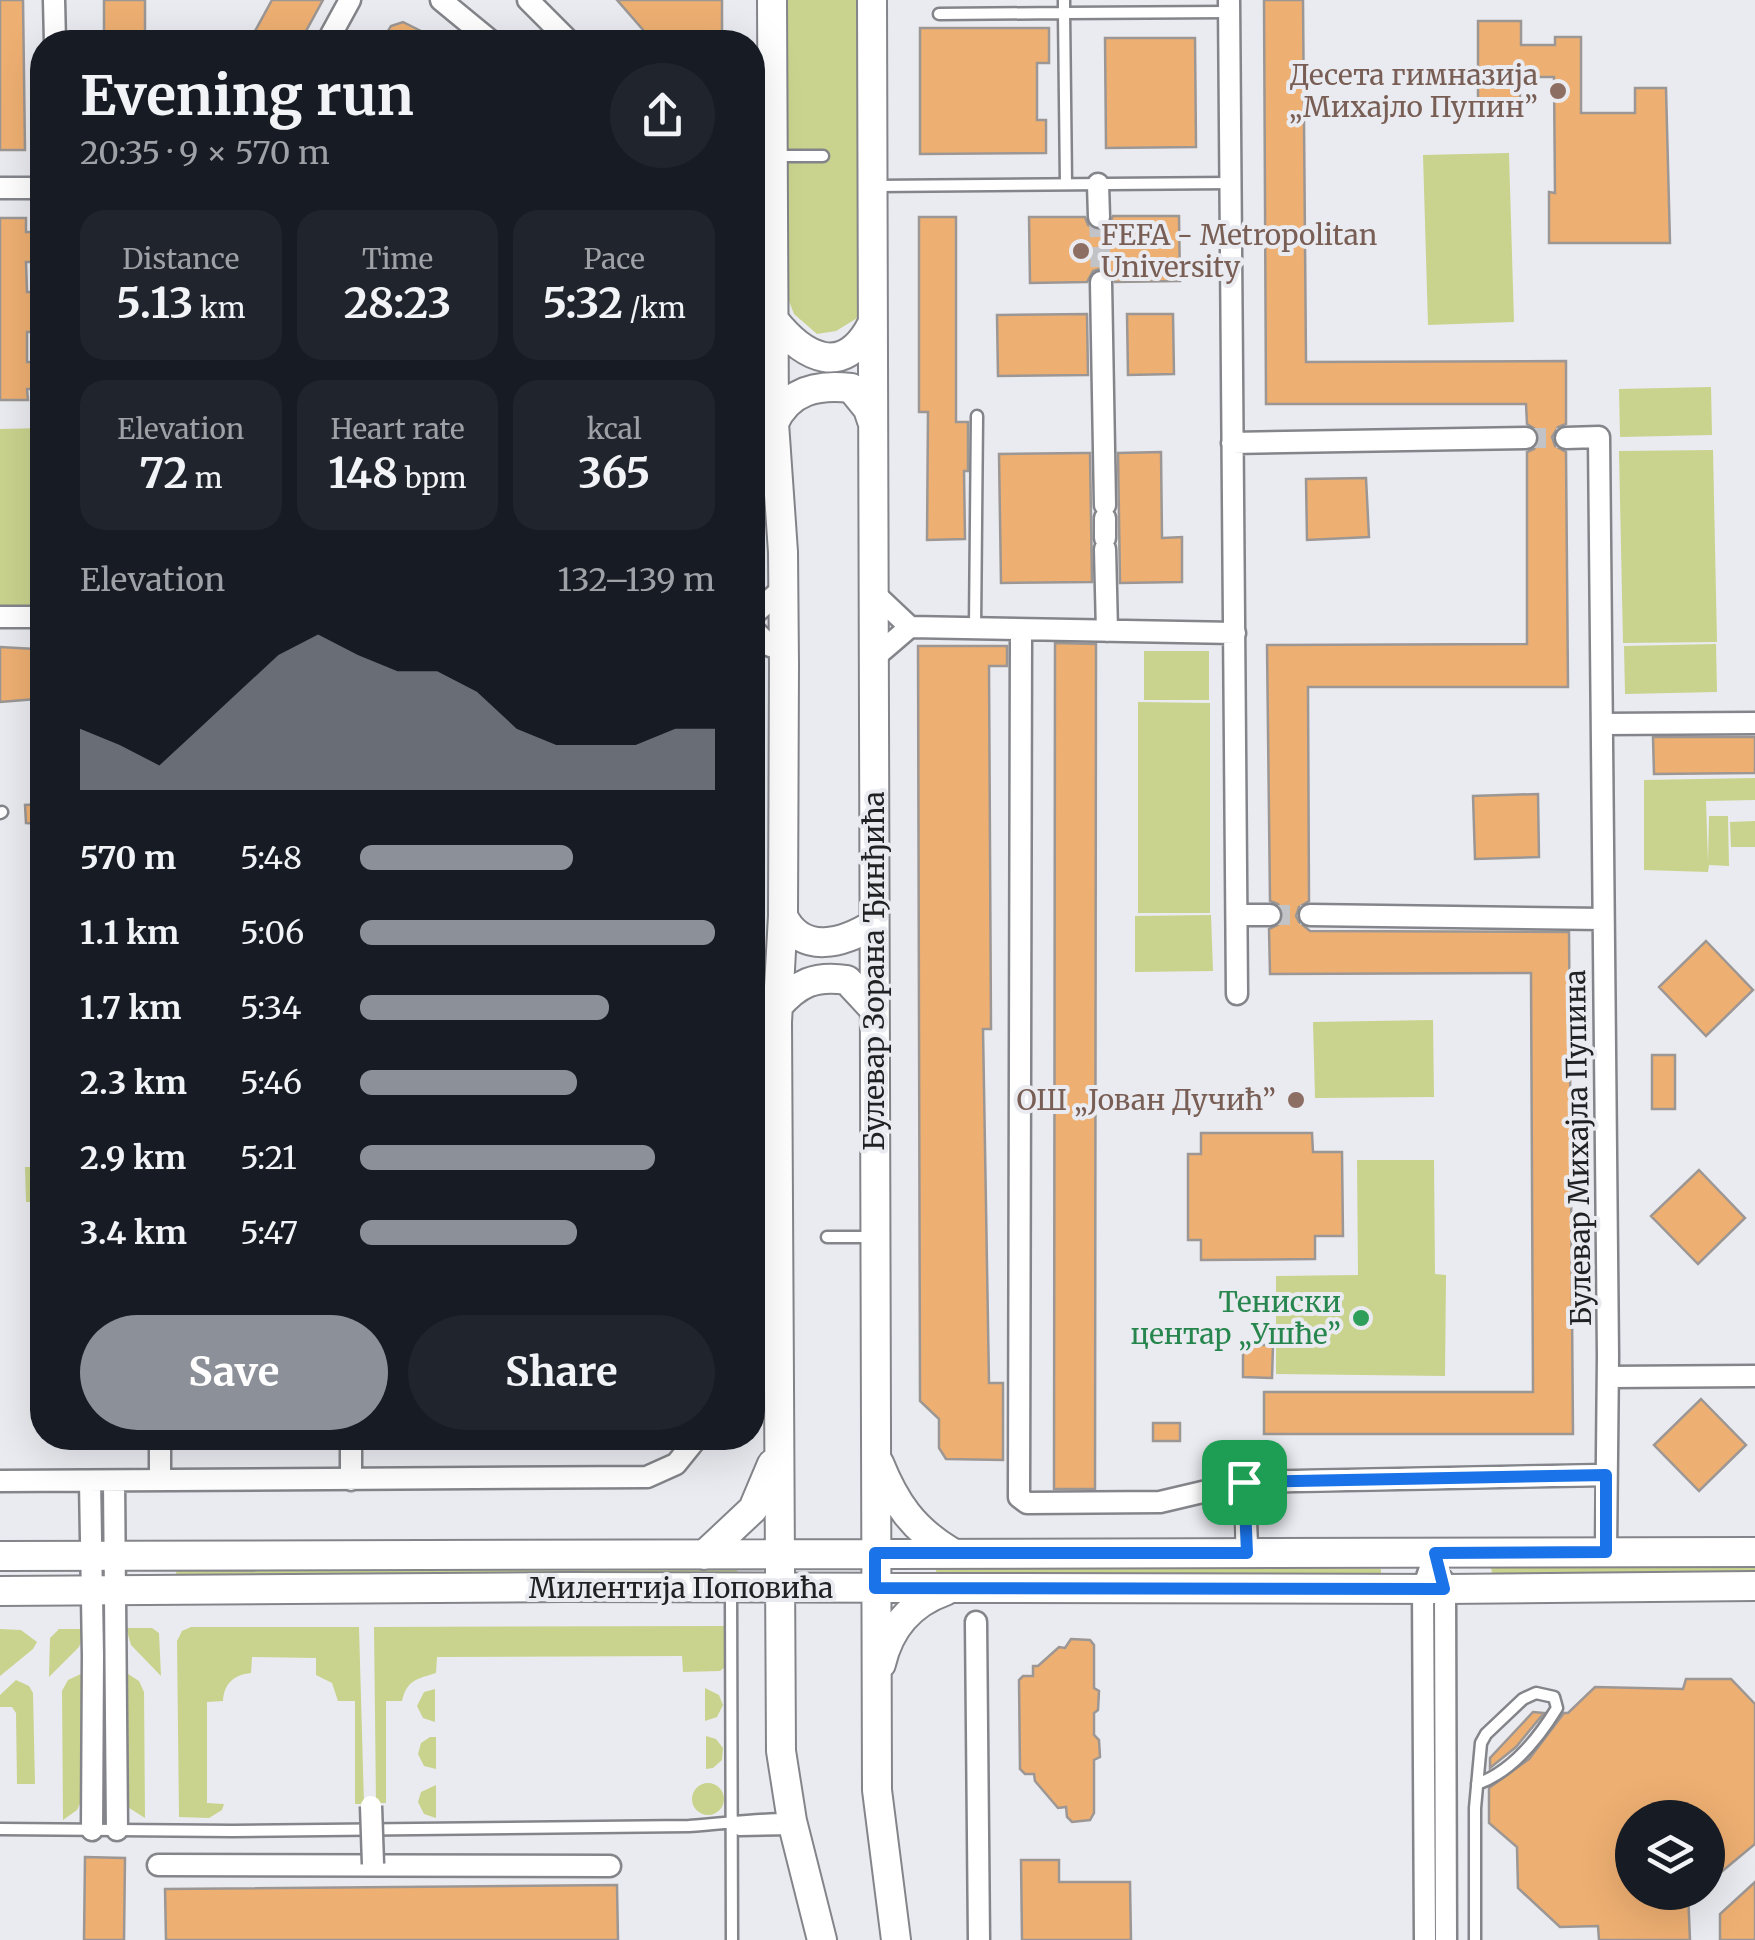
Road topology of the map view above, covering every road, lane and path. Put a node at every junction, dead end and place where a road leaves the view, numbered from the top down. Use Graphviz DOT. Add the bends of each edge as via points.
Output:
graph roads {
  1 [pos="54,0"];
  2 [pos="350,0"];
  3 [pos="441,0"];
  4 [pos="528,0"];
  5 [pos="772,0"];
  6 [pos="872,0"];
  7 [pos="1064,0"];
  8 [pos="1230,6"];
  9 [pos="1064,13"];
  10 [pos="939,14"];
  11 [pos="54,30"];
  12 [pos="334,30"];
  13 [pos="477,30"];
  14 [pos="558,30"];
  15 [pos="765,116"];
  16 [pos="765,149"];
  17 [pos="824,156"];
  18 [pos="765,157"];
  19 [pos="1066,184"];
  20 [pos="1098,184"];
  21 [pos="1230,184"];
  22 [pos="872,186"];
  23 [pos="0,188"];
  24 [pos="30,188"];
  25 [pos="1099,217"];
  26 [pos="1101,282"];
  27 [pos="774,320"];
  28 [pos="872,324"];
  29 [pos="977,416"];
  30 [pos="774,423"];
  31 [pos="875,427"];
  32 [pos="1526,438"];
  33 [pos="1566,438"];
  34 [pos="1232,443"];
  35 [pos="782,589"];
  36 [pos="875,594"];
  37 [pos="765,604"];
  38 [pos="0,617"];
  39 [pos="30,617"];
  40 [pos="910,627"];
  41 [pos="975,629"];
  42 [pos="1021,630"];
  43 [pos="1107,631"];
  44 [pos="1235,633"];
  45 [pos="765,641"];
  46 [pos="784,650"];
  47 [pos="875,657"];
  48 [pos="1755,723"];
  49 [pos="1603,724"];
  50 [pos="1237,915"];
  51 [pos="1270,915"];
  52 [pos="1310,915"];
  53 [pos="783,916"];
  54 [pos="1603,919"];
  55 [pos="874,924"];
  56 [pos="1237,994"];
  57 [pos="777,1007"];
  58 [pos="873,1008"];
  59 [pos="826,1237"];
  60 [pos="874,1237"];
  61 [pos="1755,1376"];
  62 [pos="1608,1377"];
  63 [pos="779,1444"];
  64 [pos="160,1450"];
  65 [pos="351,1450"];
  66 [pos="688,1450"];
  67 [pos="874,1450"];
  68 [pos="1606,1475"];
  69 [pos="160,1480"];
  70 [pos="352,1480"];
  71 [pos="0,1481"];
  72 [pos="90,1481"];
  73 [pos="114,1481"];
  74 [pos="1244,1482"];
  75 [pos="951,1552"];
  76 [pos="1606,1552"];
  77 [pos="1755,1552"];
  78 [pos="875,1553"];
  79 [pos="1247,1553"];
  80 [pos="1435,1553"];
  81 [pos="780,1554"];
  82 [pos="103,1555"];
  83 [pos="704,1555"];
  84 [pos="0,1556"];
  85 [pos="1755,1586"];
  86 [pos="731,1588"];
  87 [pos="780,1588"];
  88 [pos="875,1588"];
  89 [pos="956,1588"];
  90 [pos="1434,1589"];
  91 [pos="103,1591"];
  92 [pos="0,1592"];
  93 [pos="976,1622"];
  94 [pos="876,1692"];
  95 [pos="1477,1784"];
  96 [pos="371,1806"];
  97 [pos="732,1824"];
  98 [pos="793,1824"];
  99 [pos="0,1829"];
  100 [pos="92,1830"];
  101 [pos="117,1830"];
  102 [pos="373,1864"];
  103 [pos="158,1865"];
  104 [pos="610,1866"];
  105 [pos="732,1940"];
  106 [pos="822,1940"];
  107 [pos="896,1940"];
  108 [pos="979,1940"];
  109 [pos="1426,1940"];
  110 [pos="1446,1940"];
  111 [pos="1475,1940"];
  1 -- 11 [label="street"];
  2 -- 12 [label="street"];
  3 -- 13 [label="street"];
  4 -- 14 [label="street"];
  5 -- 15 [label="street"];
  6 -- 22 [label="street, Булевар Зорана Ђинђића"];
  7 -- 9 [label="lane"];
  8 -- 9 [label="lane"];
  8 -- 21 [label="street"];
  9 -- 10 [label="lane"];
  9 -- 19 [label="lane"];
  16 -- 17 [label="lane"];
  18 -- 27 [label="street" via="773,191"];
  19 -- 20 [label="lane"];
  19 -- 22 [label="lane"];
  20 -- 21 [label="lane"];
  20 -- 25 [label="street"];
  21 -- 34 [label="street"];
  22 -- 28 [label="street, Булевар Зорана Ђинђића"];
  23 -- 24 [label="street"];
  26 -- 43 [label="street"];
  27 -- 28 [label="street" via="798,348 829,358 857,346"];
  27 -- 30 [label="street"];
  28 -- 31 [label="street, Булевар Зорана Ђинђића"];
  29 -- 41 [label="lane"];
  30 -- 31 [label="street" via="795,396 828,386 851,388"];
  30 -- 35 [label="street"];
  31 -- 36 [label="street, Булевар Зорана Ђинђића"];
  32 -- 34 [label="street"];
  33 -- 49 [label="street, Булевар Михајла Пупина" via="1599,437"];
  34 -- 44 [label="street"];
  35 -- 37 [label="street"];
  35 -- 46 [label="street"];
  36 -- 40 [label="street"];
  36 -- 47 [label="street, Булевар Зорана Ђинђића"];
  38 -- 39 [label="street"];
  40 -- 41 [label="street"];
  40 -- 47 [label="street"];
  41 -- 42 [label="street"];
  42 -- 43 [label="street"];
  42 -- 74 [label="street" via="1018,1494 1026,1503 1160,1502"];
  43 -- 44 [label="street"];
  44 -- 50 [label="street"];
  45 -- 46 [label="street"];
  46 -- 53 [label="street"];
  47 -- 55 [label="street, Булевар Зорана Ђинђића"];
  48 -- 49 [label="street"];
  49 -- 54 [label="street, Булевар Михајла Пупина"];
  50 -- 51 [label="street"];
  50 -- 56 [label="street"];
  52 -- 54 [label="street"];
  53 -- 55 [label="street" via="812,942 847,939"];
  53 -- 57 [label="street"];
  54 -- 62 [label="street, Булевар Михајла Пупина"];
  55 -- 58 [label="street, Булевар Зорана Ђинђића"];
  57 -- 58 [label="street" via="803,982 825,978 847,980"];
  57 -- 63 [label="street"];
  58 -- 60 [label="street, Булевар Зорана Ђинђића"];
  59 -- 60 [label="lane"];
  60 -- 67 [label="street, Булевар Зорана Ђинђића"];
  61 -- 62 [label="street"];
  62 -- 68 [label="street, Булевар Михајла Пупина"];
  63 -- 81 [label="street"];
  63 -- 83 [label="street" via="756,1504"];
  64 -- 69 [label="street"];
  65 -- 70 [label="street"];
  66 -- 70 [label="street" via="670,1469 646,1477"];
  67 -- 75 [label="street" via="902,1512"];
  67 -- 78 [label="street, Булевар Зорана Ђинђића"];
  68 -- 74 [label="street"];
  68 -- 76 [label="street, Булевар Михајла Пупина"];
  69 -- 70 [label="street"];
  69 -- 73 [label="street"];
  71 -- 72 [label="street"];
  72 -- 73 [label="street"];
  72 -- 82 [label="street"];
  73 -- 82 [label="street"];
  74 -- 79 [label="street"];
  75 -- 78 [label="street, Милентија Поповића"];
  75 -- 79 [label="street, Милентија Поповића"];
  76 -- 77 [label="street, Милентија Поповића"];
  76 -- 80 [label="street, Милентија Поповића"];
  78 -- 81 [label="street, Милентија Поповића"];
  78 -- 88 [label="street, Булевар Зорана Ђинђића"];
  79 -- 80 [label="street, Милентија Поповића"];
  80 -- 90 [label="street"];
  81 -- 83 [label="street, Милентија Поповића"];
  81 -- 87 [label="street"];
  82 -- 83 [label="street, Милентија Поповића"];
  82 -- 84 [label="street, Милентија Поповића"];
  82 -- 91 [label="street"];
  85 -- 90 [label="street, Милентија Поповића"];
  86 -- 87 [label="street, Милентија Поповића"];
  86 -- 91 [label="street, Милентија Поповића"];
  86 -- 97 [label="lane"];
  87 -- 88 [label="street, Милентија Поповића"];
  87 -- 98 [label="street" via="781,1752"];
  88 -- 89 [label="street, Милентија Поповића"];
  88 -- 94 [label="street, Булевар Зорана Ђинђића"];
  89 -- 90 [label="street, Милентија Поповића"];
  89 -- 94 [label="street" via="924,1600 898,1624"];
  90 -- 109 [label="street"];
  90 -- 110 [label="street"];
  91 -- 92 [label="street, Милентија Поповића"];
  91 -- 100 [label="street"];
  91 -- 101 [label="street"];
  93 -- 108 [label="street"];
  94 -- 107 [label="street, Булевар Зорана Ђинђића" via="878,1814"];
  95 -- 95 [label="lane" via="1505,1769 1545,1728 1557,1708 1554,1698 1522,1699 1486,1734"];
  95 -- 111 [label="lane"];
  96 -- 102 [label="street, bridge"];
  97 -- 98 [label="lane"];
  97 -- 101 [label="lane"];
  97 -- 105 [label="lane"];
  98 -- 106 [label="street"];
  99 -- 100 [label="lane"];
  100 -- 101 [label="lane"];
  102 -- 103 [label="street"];
  102 -- 104 [label="street"];
}
